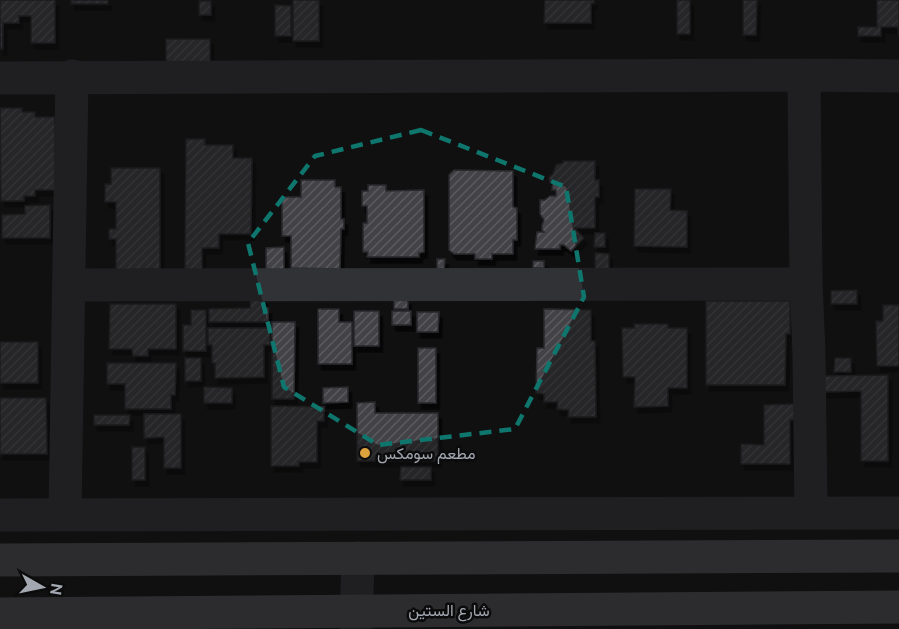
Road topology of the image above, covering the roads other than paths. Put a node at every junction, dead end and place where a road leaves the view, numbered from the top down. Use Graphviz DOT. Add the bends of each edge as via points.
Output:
graph roads {
  1 [pos="804,75"];
  2 [pos="72,76"];
  3 [pos="899,76"];
  4 [pos="0,78"];
  5 [pos="806,284"];
  6 [pos="69,285"];
  7 [pos="811,513"];
  8 [pos="899,513"];
  9 [pos="0,515"];
  10 [pos="65,515"];
  11 [pos="899,556"];
  12 [pos="358,558"];
  13 [pos="445,558"];
  14 [pos="0,560"];
  15 [pos="899,607"];
  16 [pos="445,610"];
  17 [pos="0,614"];
  18 [pos="544,619"];
  19 [pos="763,619"];
  20 [pos="356,620"];
  21 [pos="51,621"];
  1 -- 2 [label="street"];
  1 -- 3 [label="street"];
  1 -- 5 [label="street"];
  2 -- 4 [label="street"];
  2 -- 6 [label="street"];
  5 -- 6 [label="street"];
  5 -- 7 [label="street"];
  6 -- 10 [label="street"];
  7 -- 8 [label="street"];
  7 -- 10 [label="street"];
  9 -- 10 [label="street"];
  11 -- 13 [label="main road"];
  12 -- 13 [label="main road"];
  12 -- 14 [label="main road"];
  12 -- 20 [label="street"];
  13 -- 16 [label="main road"];
  15 -- 19 [label="main road, شارع الستين"];
  16 -- 18 [label="main road, شارع الستين"];
  16 -- 20 [label="main road, شارع الستين"];
  17 -- 21 [label="main road, شارع الستين"];
  18 -- 19 [label="main road, شارع الستين"];
  20 -- 21 [label="main road, شارع الستين"];
}
